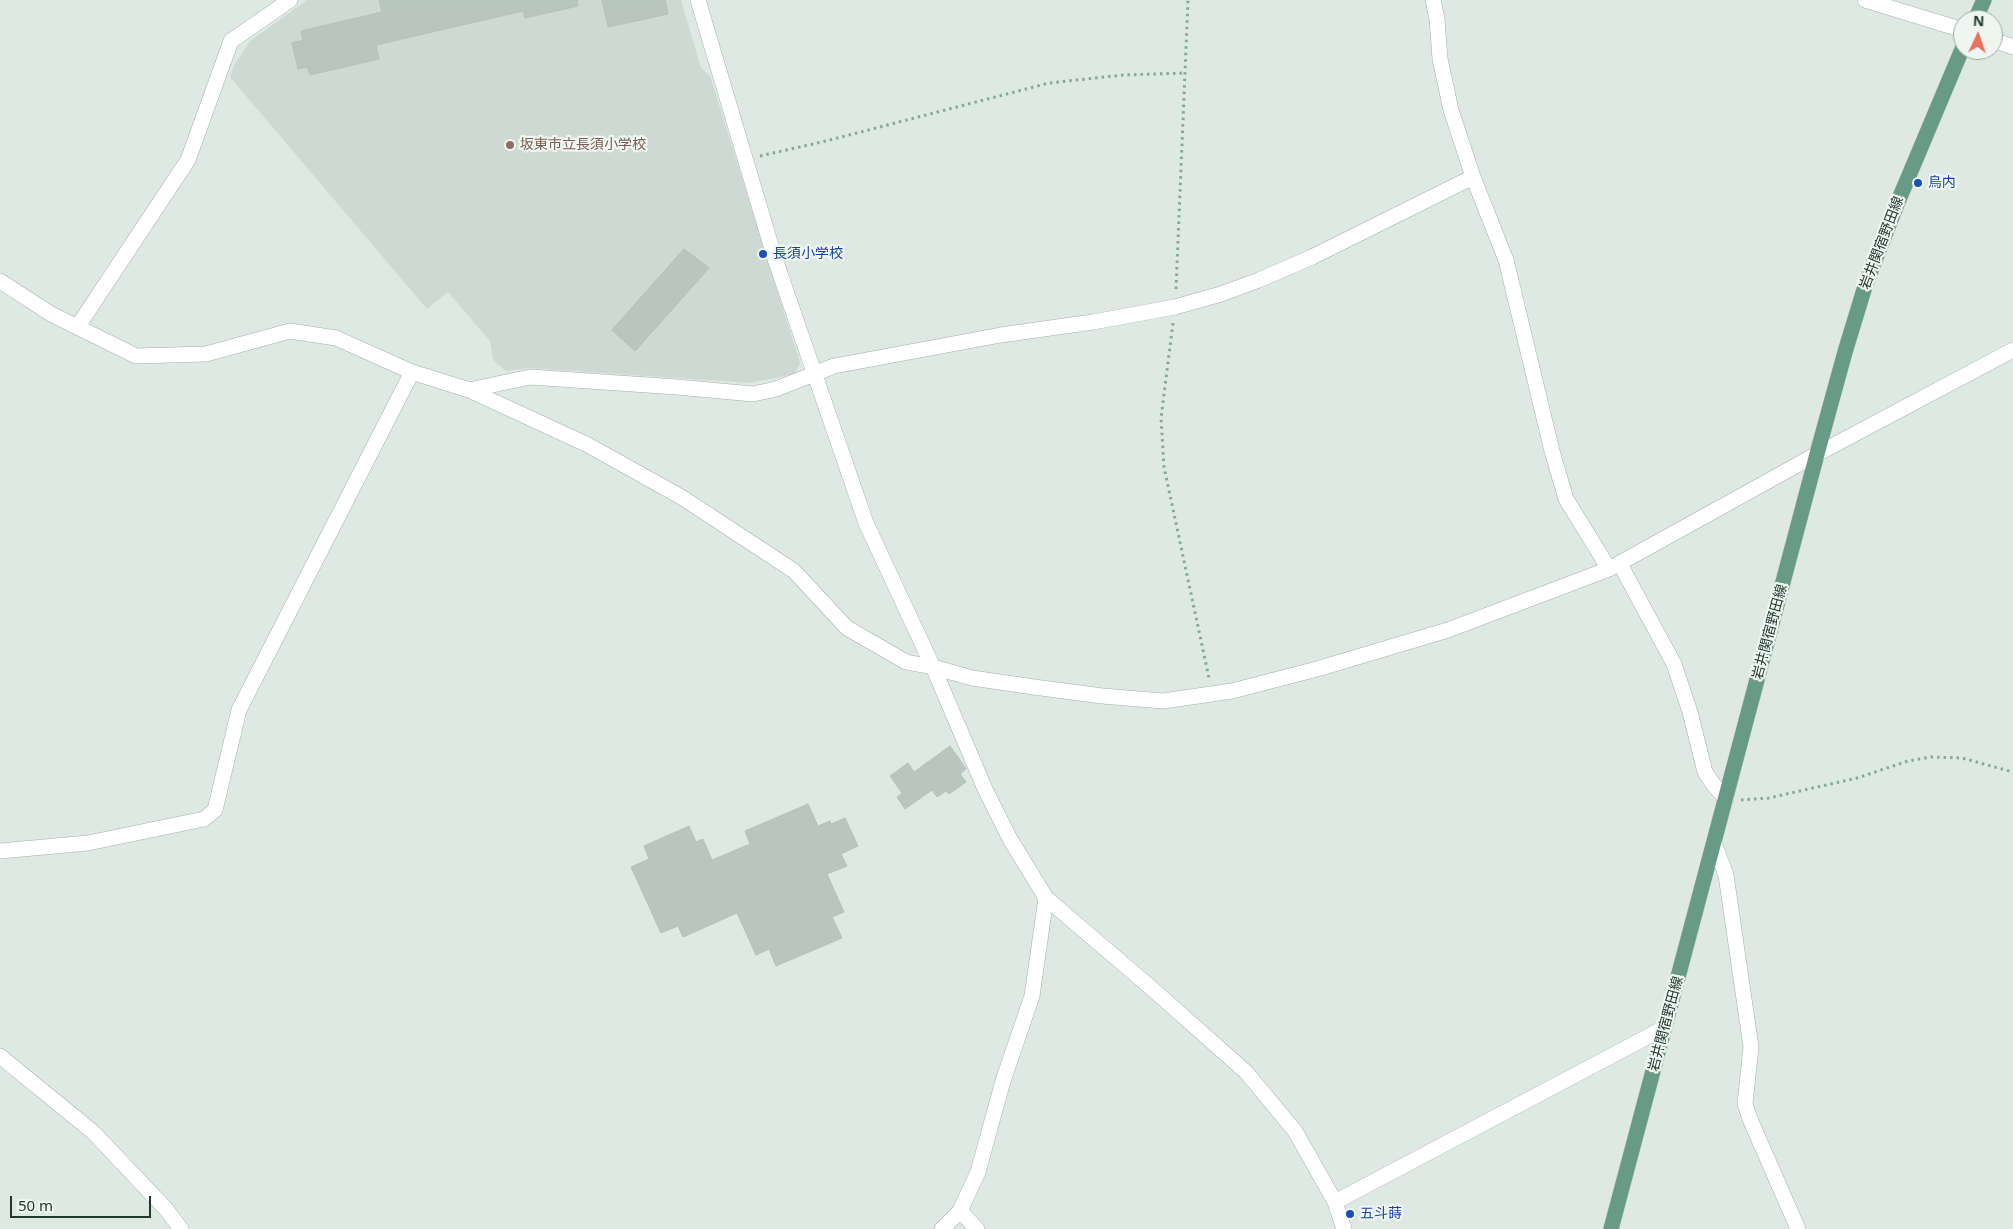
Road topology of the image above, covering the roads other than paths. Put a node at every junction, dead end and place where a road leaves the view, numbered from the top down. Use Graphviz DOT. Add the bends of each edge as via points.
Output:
graph roads {
  1 [pos="290,0"];
  2 [pos="698,0"];
  3 [pos="1433,0"];
  4 [pos="1865,0"];
  5 [pos="1953,27"];
  6 [pos="1958,60"];
  7 [pos="1473,177"];
  8 [pos="0,281"];
  9 [pos="78,326"];
  10 [pos="2013,350"];
  11 [pos="412,372"];
  12 [pos="814,374"];
  13 [pos="469,390"];
  14 [pos="1816,454"];
  15 [pos="1615,566"];
  16 [pos="933,667"];
  17 [pos="1726,799"];
  18 [pos="1714,843"];
  19 [pos="0,851"];
  20 [pos="1046,898"];
  21 [pos="1664,1028"];
  22 [pos="0,1056"];
  23 [pos="1335,1202"];
  24 [pos="960,1211"];
  25 [pos="181,1229"];
  26 [pos="942,1229"];
  27 [pos="977,1229"];
  28 [pos="1344,1229"];
  29 [pos="1611,1229"];
  30 [pos="1798,1229"];
  1 -- 9 [label="street" via="231,41 188,160"];
  2 -- 12 [label="street" via="775,259"];
  3 -- 7 [label="street" via="1438,20 1440,59 1451,110"];
  4 -- 5 [label="street"];
  6 -- 14 [label="main road, 岩井関宿野田線" via="1866,283"];
  7 -- 12 [label="street" via="1312,257 1252,283 1175,307 1001,334 834,366"];
  7 -- 15 [label="street" via="1506,260 1566,499"];
  8 -- 9 [label="street" via="50,314"];
  9 -- 11 [label="street" via="136,356 206,354 290,331 336,338"];
  10 -- 14 [label="street"];
  11 -- 13 [label="street"];
  11 -- 19 [label="street" via="239,710 215,810 204,819 88,843"];
  12 -- 13 [label="street" via="753,394 530,377"];
  12 -- 16 [label="street" via="866,524"];
  13 -- 16 [label="street" via="588,445 683,498 794,571 847,628 906,662"];
  14 -- 15 [label="street"];
  14 -- 17 [label="main road, 岩井関宿野田線"];
  15 -- 16 [label="street" via="1448,630 1232,692 1163,701 1102,696 972,678"];
  15 -- 17 [label="street" via="1674,664 1705,772"];
  16 -- 20 [label="street" via="985,790"];
  17 -- 18 [label="main road, 岩井関宿野田線"];
  18 -- 21 [label="main road, 岩井関宿野田線"];
  18 -- 30 [label="street" via="1726,875 1751,1048 1745,1104"];
  20 -- 23 [label="street" via="1246,1072 1295,1132"];
  20 -- 24 [label="street" via="1032,996 1003,1081 978,1172"];
  21 -- 23 [label="street"];
  21 -- 29 [label="main road, 岩井関宿野田線"];
  22 -- 25 [label="street" via="93,1132"];
  23 -- 28 [label="street"];
  24 -- 26 [label="street"];
  24 -- 27 [label="street"];
}
